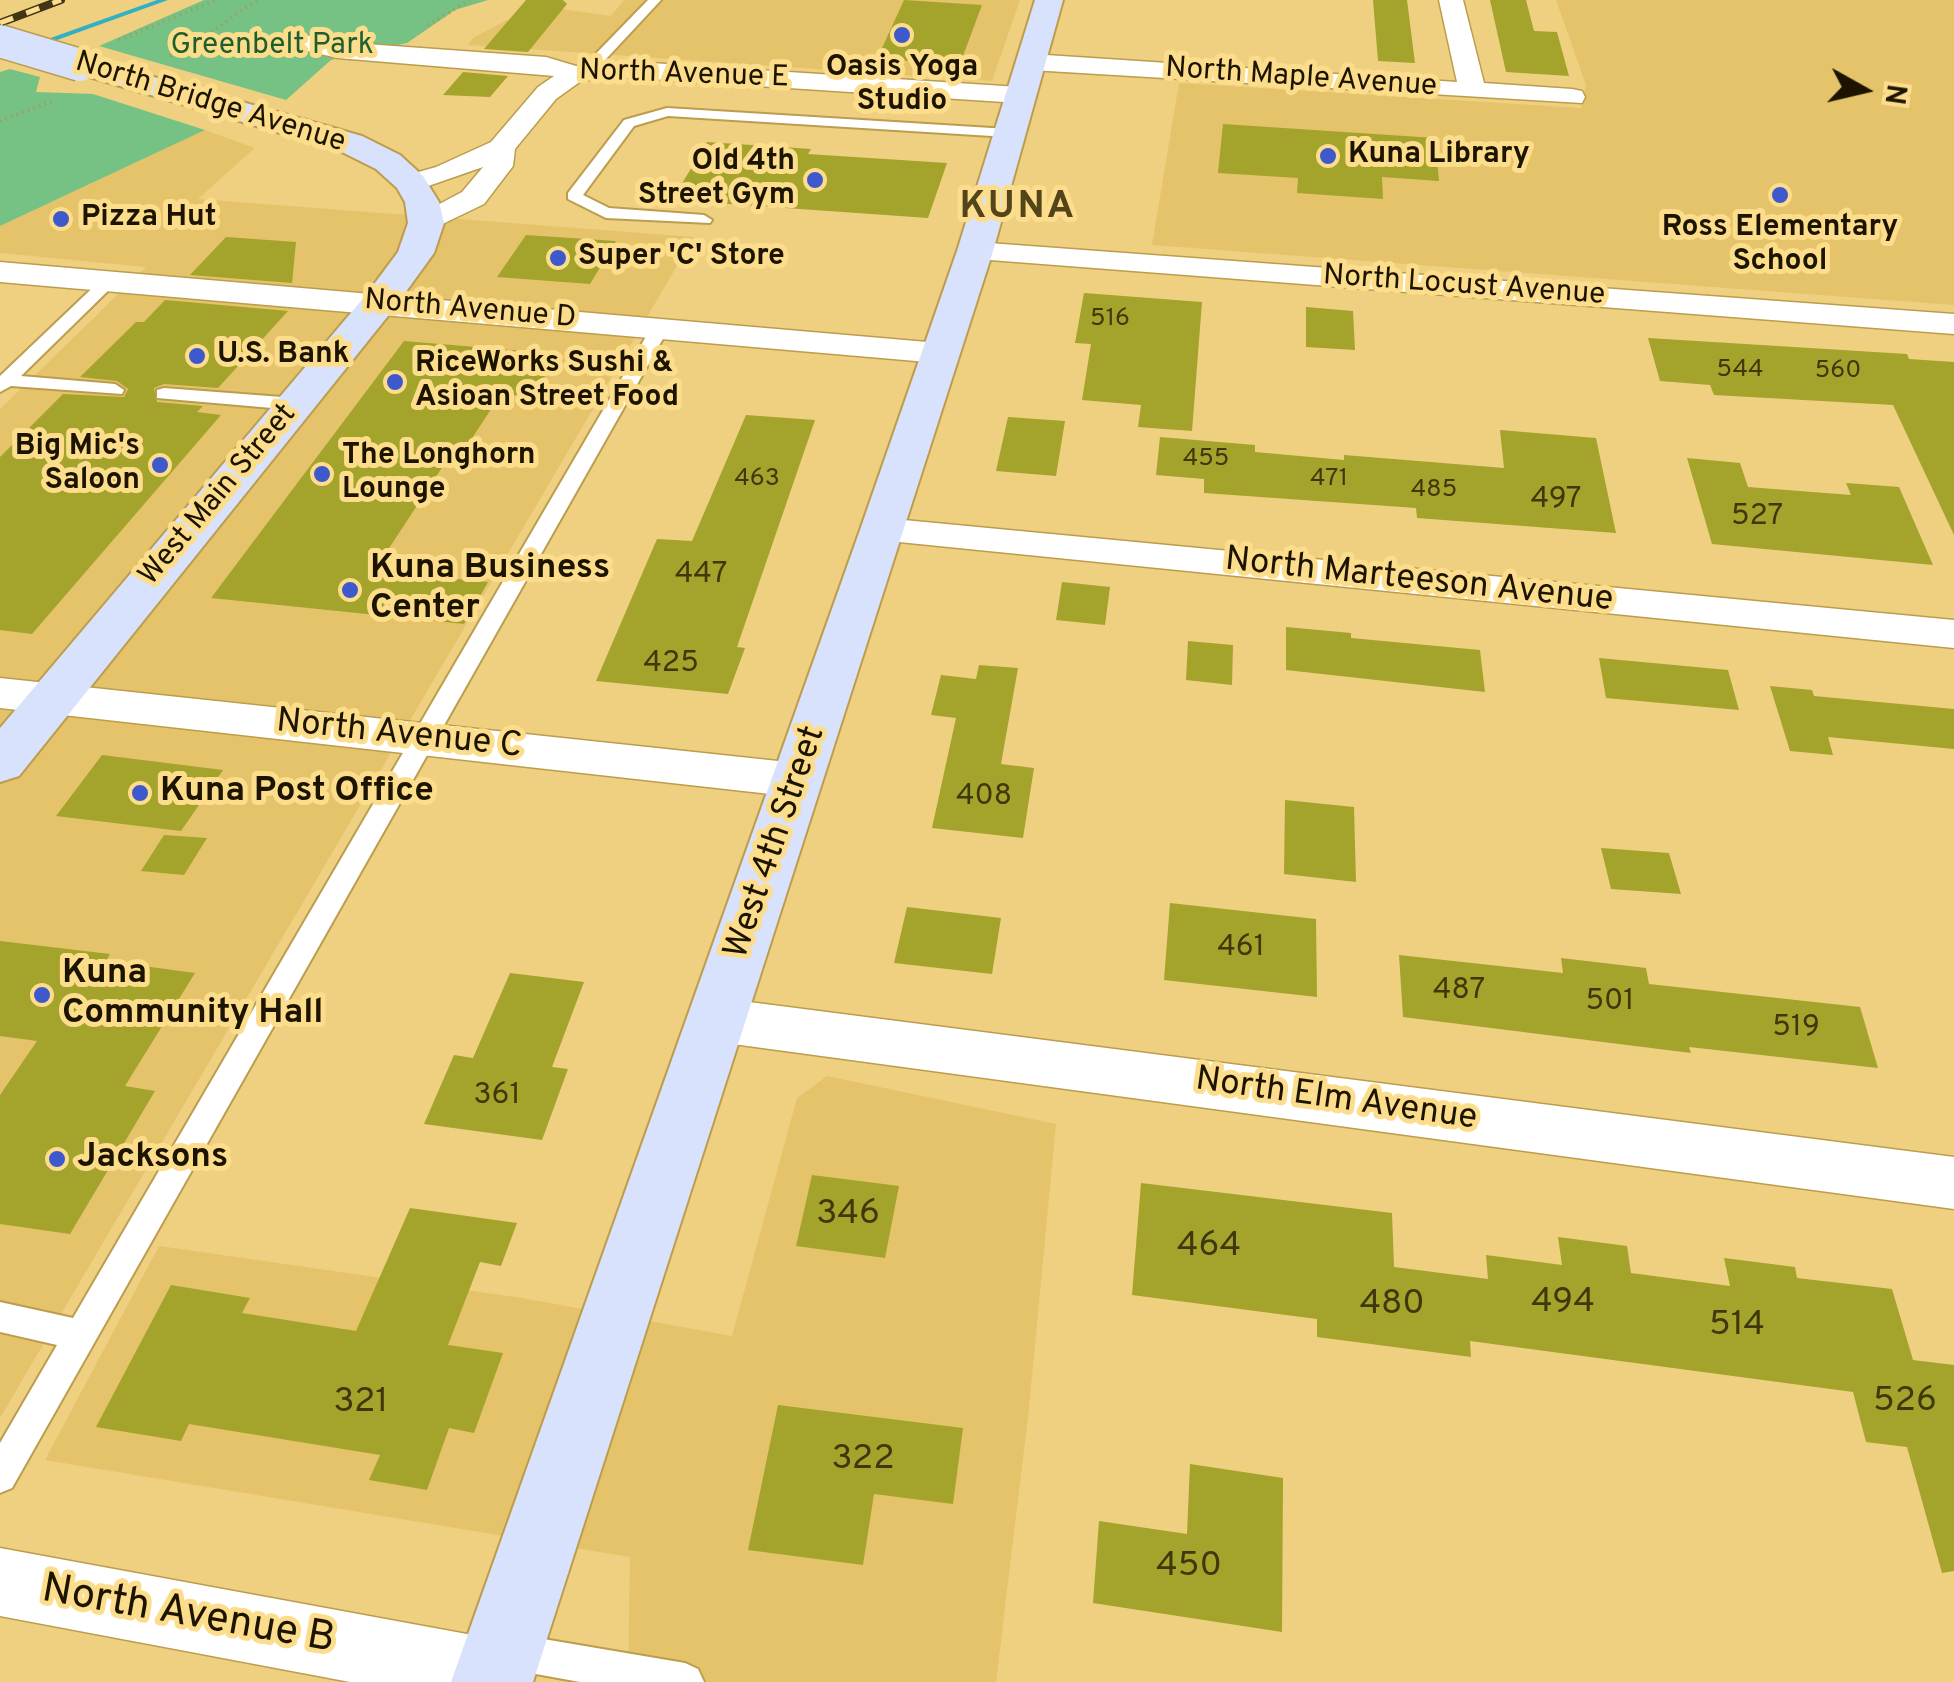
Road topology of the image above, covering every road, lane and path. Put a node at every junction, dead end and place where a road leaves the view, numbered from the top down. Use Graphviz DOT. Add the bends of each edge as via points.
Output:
graph roads {
  1 [pos="256,0"];
  2 [pos="655,0"];
  3 [pos="1049,0"];
  4 [pos="1451,0"];
  5 [pos="290,40"];
  6 [pos="0,41"];
  7 [pos="199,41"];
  8 [pos="160,60"];
  9 [pos="581,72"];
  10 [pos="1472,90"];
  11 [pos="1019,97"];
  12 [pos="1572,98"];
  13 [pos="501,148"];
  14 [pos="411,183"];
  15 [pos="704,220"];
  16 [pos="426,223"];
  17 [pos="975,251"];
  18 [pos="0,272"];
  19 [pos="111,280"];
  20 [pos="380,302"];
  21 [pos="1954,324"];
  22 [pos="660,328"];
  23 [pos="939,353"];
  24 [pos="3,383"];
  25 [pos="115,390"];
  26 [pos="164,394"];
  27 [pos="295,404"];
  28 [pos="883,530"];
  29 [pos="1954,634"];
  30 [pos="0,693"];
  31 [pos="52,699"];
  32 [pos="425,739"];
  33 [pos="0,762"];
  34 [pos="798,780"];
  35 [pos="718,1020"];
  36 [pos="1954,1183"];
  37 [pos="0,1317"];
  38 [pos="81,1335"];
  39 [pos="0,1476"];
  40 [pos="0,1582"];
  41 [pos="496,1668"];
  42 [pos="685,1682"];
  1 -- 7 [label="path"];
  2 -- 9 [label="lane"];
  3 -- 11 [label="main road, West 4th Street"];
  4 -- 10 [label="street"];
  5 -- 7 [label="path"];
  5 -- 9 [label="street, North Avenue E"];
  6 -- 14 [label="main road, North Bridge Avenue, bridge" via="350,143"];
  7 -- 8 [label="path"];
  9 -- 11 [label="street, North Avenue E" via="620,69"];
  9 -- 13 [label="street" via="547,93"];
  10 -- 11 [label="street, North Maple Avenue"];
  10 -- 12 [label="street, North Maple Avenue"];
  11 -- 15 [label="lane" via="667,112 629,123 574,196 606,213"];
  11 -- 17 [label="main road, West 4th Street"];
  13 -- 14 [label="street"];
  13 -- 16 [label="street" via="499,166 473,198"];
  14 -- 16 [label="main road"];
  16 -- 20 [label="main road, West Main Street" via="416,252"];
  17 -- 21 [label="street, North Locust Avenue"];
  17 -- 23 [label="main road, West 4th Street"];
  18 -- 19 [label="street, North Avenue D"];
  19 -- 20 [label="street, North Avenue D"];
  19 -- 24 [label="lane"];
  20 -- 22 [label="street, North Avenue D"];
  20 -- 27 [label="main road, West Main Street"];
  22 -- 23 [label="street, North Avenue D"];
  22 -- 32 [label="lane"];
  23 -- 28 [label="main road, West 4th Street"];
  24 -- 25 [label="lane"];
  26 -- 27 [label="lane"];
  27 -- 31 [label="main road, West Main Street"];
  28 -- 29 [label="street, North Marteeson Avenue"];
  28 -- 34 [label="main road, West 4th Street"];
  30 -- 31 [label="street, North Avenue C"];
  31 -- 32 [label="street, North Avenue C"];
  31 -- 33 [label="main road, West Main Street"];
  32 -- 34 [label="street, North Avenue C"];
  32 -- 38 [label="lane"];
  34 -- 35 [label="main road, West 4th Street"];
  35 -- 36 [label="street, North Elm Avenue"];
  35 -- 41 [label="main road, West 4th Street"];
  37 -- 38 [label="lane"];
  38 -- 39 [label="lane"];
  40 -- 41 [label="street, North Avenue B"];
  41 -- 42 [label="lane"];
}
